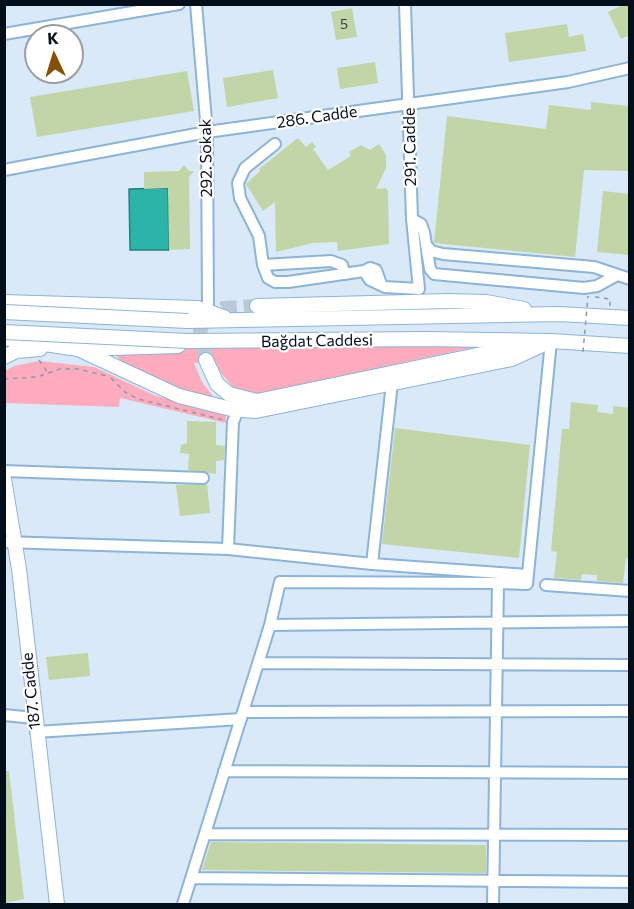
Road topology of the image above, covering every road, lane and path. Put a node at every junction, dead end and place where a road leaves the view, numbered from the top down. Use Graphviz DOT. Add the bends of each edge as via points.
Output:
graph roads {
  1 [pos="179,4"];
  2 [pos="196,4"];
  3 [pos="405,4"];
  4 [pos="4,34"];
  5 [pos="630,68"];
  6 [pos="409,105"];
  7 [pos="207,132"];
  8 [pos="274,144"];
  9 [pos="4,170"];
  10 [pos="411,219"];
  11 [pos="428,246"];
  12 [pos="467,256"];
  13 [pos="263,265"];
  14 [pos="345,274"];
  15 [pos="617,275"];
  16 [pos="467,276"];
  17 [pos="630,279"];
  18 [pos="610,299"];
  19 [pos="4,302"];
  20 [pos="19,302"];
  21 [pos="257,306"];
  22 [pos="4,312"];
  23 [pos="208,312"];
  24 [pos="559,314"];
  25 [pos="628,317"];
  26 [pos="234,321"];
  27 [pos="8,337"];
  28 [pos="551,341"];
  29 [pos="235,342"];
  30 [pos="629,347"];
  31 [pos="78,349"];
  32 [pos="32,350"];
  33 [pos="584,352"];
  34 [pos="4,357"];
  35 [pos="206,360"];
  36 [pos="49,373"];
  37 [pos="4,379"];
  38 [pos="392,383"];
  39 [pos="235,416"];
  40 [pos="4,471"];
  41 [pos="4,478"];
  42 [pos="203,478"];
  43 [pos="9,542"];
  44 [pos="228,549"];
  45 [pos="372,564"];
  46 [pos="528,575"];
  47 [pos="498,583"];
  48 [pos="546,585"];
  49 [pos="630,591"];
  50 [pos="630,621"];
  51 [pos="497,622"];
  52 [pos="270,625"];
  53 [pos="258,663"];
  54 [pos="497,664"];
  55 [pos="630,665"];
  56 [pos="630,711"];
  57 [pos="496,712"];
  58 [pos="4,715"];
  59 [pos="242,715"];
  60 [pos="35,725"];
  61 [pos="225,771"];
  62 [pos="494,772"];
  63 [pos="630,773"];
  64 [pos="205,834"];
  65 [pos="495,835"];
  66 [pos="630,835"];
  67 [pos="191,879"];
  68 [pos="494,882"];
  69 [pos="630,882"];
  70 [pos="57,904"];
  71 [pos="183,904"];
  72 [pos="493,904"];
  1 -- 4 [label="street"];
  2 -- 7 [label="street, 292. Sokak"];
  3 -- 6 [label="street, 291. Cadde"];
  5 -- 6 [label="street, 286. Cadde" via="568,82"];
  6 -- 7 [label="street, 286. Cadde"];
  6 -- 10 [label="street, 291. Cadde"];
  7 -- 9 [label="street, 286. Cadde"];
  7 -- 23 [label="street, 292. Sokak"];
  8 -- 13 [label="street" via="245,168 238,183 240,198 259,236"];
  10 -- 11 [label="street" via="421,224"];
  10 -- 14 [label="street, 291. Cadde" via="419,289 393,289 381,284 376,270 370,268"];
  11 -- 12 [label="street" via="436,253"];
  11 -- 16 [label="street" via="434,274"];
  12 -- 15 [label="street" via="594,267"];
  12 -- 16 [label="street" via="462,264"];
  13 -- 14 [label="street" via="331,261 342,266"];
  13 -- 14 [label="street" via="268,278 275,282"];
  15 -- 16 [label="street" via="584,288"];
  15 -- 17 [label="street"];
  18 -- 33 [label="path, bridge" via="588,296"];
  19 -- 20 [label="main road"];
  20 -- 23 [label="main road" via="198,308"];
  20 -- 27 [label="main road" via="10,320"];
  21 -- 24 [label="main road" via="477,302"];
  22 -- 26 [label="main road, Bağdat Caddesi, bridge"];
  23 -- 26 [label="main road"];
  24 -- 25 [label="main road, Bağdat Caddesi"];
  24 -- 26 [label="main road, Bağdat Caddesi"];
  27 -- 29 [label="main road, Bağdat Caddesi, bridge"];
  27 -- 31 [label="main road"];
  28 -- 29 [label="main road, Bağdat Caddesi"];
  28 -- 30 [label="main road, Bağdat Caddesi"];
  28 -- 35 [label="main road" via="257,400 229,394 217,384"];
  28 -- 38 [label="main road" via="512,359"];
  28 -- 46 [label="street"];
  29 -- 31 [label="main road"];
  31 -- 32 [label="main road"];
  31 -- 39 [label="main road" via="179,396"];
  32 -- 34 [label="main road"];
  32 -- 36 [label="path"];
  36 -- 37 [label="path"];
  36 -- 39 [label="path" via="78,369 110,376 138,399"];
  38 -- 39 [label="main road"];
  38 -- 45 [label="street"];
  39 -- 44 [label="street"];
  40 -- 42 [label="street"];
  41 -- 43 [label="main road, 187. Cadde"];
  43 -- 44 [label="street"];
  43 -- 60 [label="main road, 187. Cadde"];
  44 -- 45 [label="street"];
  45 -- 46 [label="street"];
  46 -- 47 [label="street" via="527,584"];
  47 -- 51 [label="street"];
  47 -- 52 [label="street" via="280,582"];
  48 -- 49 [label="street"];
  50 -- 51 [label="street"];
  51 -- 52 [label="street"];
  51 -- 54 [label="street"];
  52 -- 53 [label="street"];
  53 -- 54 [label="street"];
  53 -- 59 [label="street"];
  54 -- 55 [label="street"];
  54 -- 57 [label="street"];
  56 -- 57 [label="street"];
  57 -- 59 [label="street"];
  57 -- 62 [label="street"];
  58 -- 60 [label="street"];
  59 -- 60 [label="street"];
  59 -- 61 [label="street"];
  60 -- 70 [label="main road, 187. Cadde"];
  61 -- 62 [label="street"];
  61 -- 64 [label="street"];
  62 -- 63 [label="street"];
  62 -- 65 [label="street"];
  64 -- 65 [label="street"];
  64 -- 67 [label="street"];
  65 -- 66 [label="street"];
  65 -- 68 [label="street"];
  67 -- 68 [label="street"];
  67 -- 71 [label="street"];
  68 -- 69 [label="street"];
  68 -- 72 [label="street"];
}
